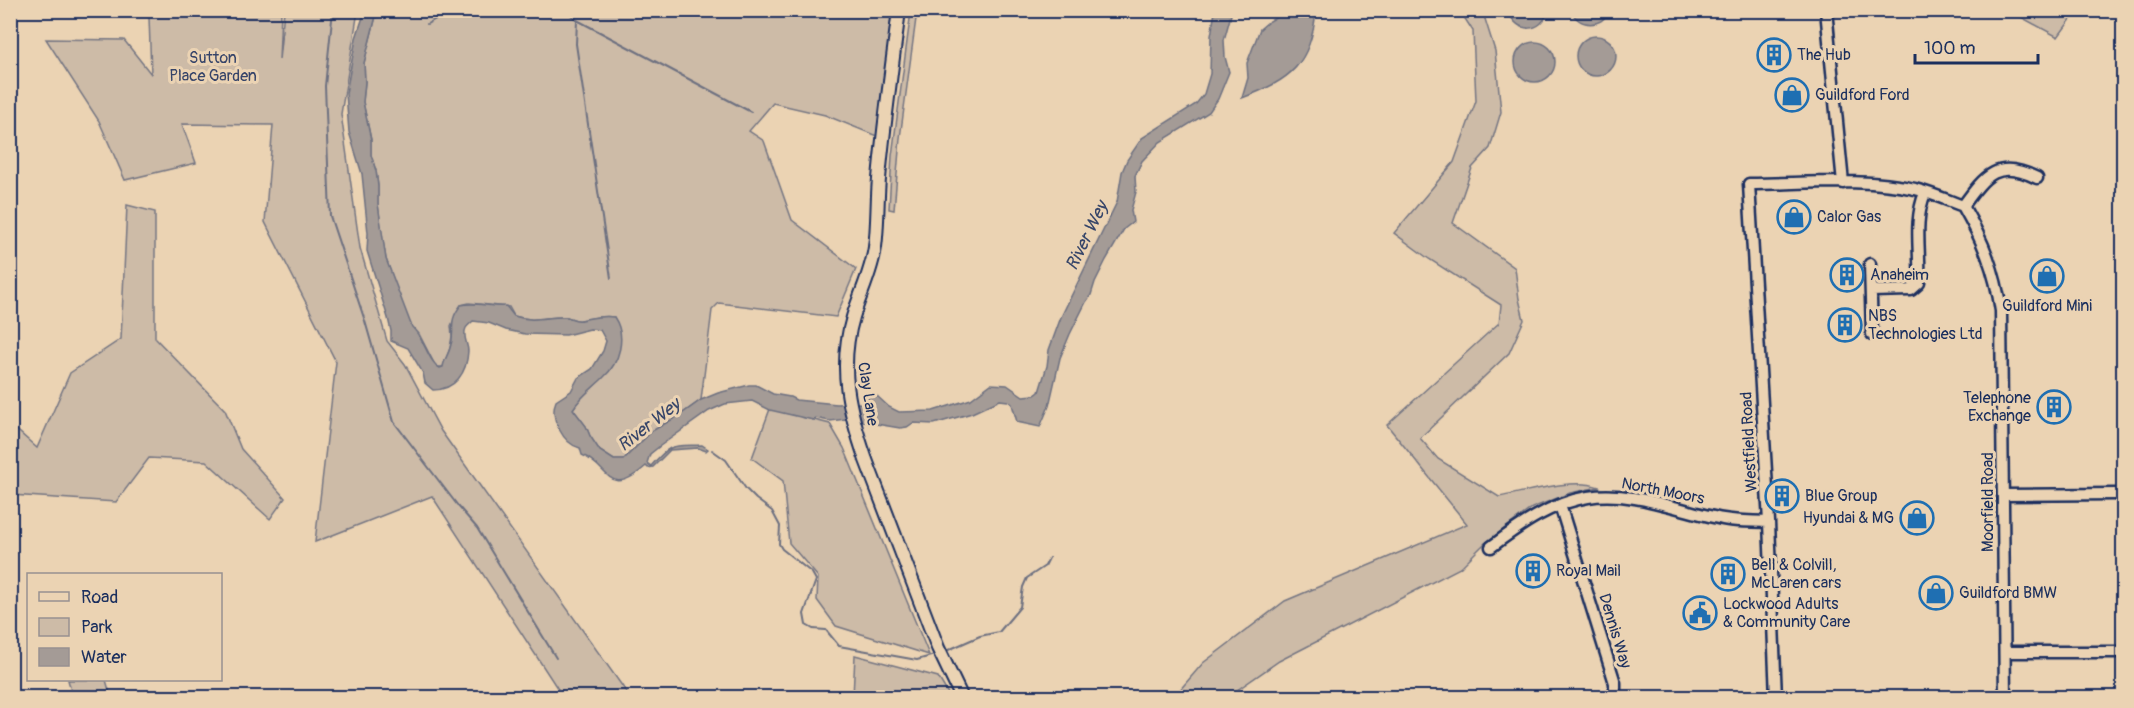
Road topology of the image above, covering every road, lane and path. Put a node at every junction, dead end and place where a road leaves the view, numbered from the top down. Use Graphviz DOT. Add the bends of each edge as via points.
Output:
graph roads {
  1 [pos="899,10"];
  2 [pos="1826,10"];
  3 [pos="2037,178"];
  4 [pos="1843,183"];
  5 [pos="1925,192"];
  6 [pos="1963,206"];
  7 [pos="1870,264"];
  8 [pos="1871,291"];
  9 [pos="1872,334"];
  10 [pos="2117,494"];
  11 [pos="2004,495"];
  12 [pos="1560,505"];
  13 [pos="1769,522"];
  14 [pos="1491,547"];
  15 [pos="2005,652"];
  16 [pos="2124,652"];
  17 [pos="962,698"];
  18 [pos="1612,698"];
  19 [pos="1776,698"];
  20 [pos="2005,698"];
  1 -- 17 [label="street, Clay Lane" via="882,147 875,249 851,324 845,374 866,460 940,652"];
  2 -- 4 [label="street"];
  3 -- 6 [label="street" via="2011,168 1999,170 1988,175"];
  4 -- 5 [label="street"];
  4 -- 13 [label="street, Westfield Road" via="1749,184"];
  5 -- 6 [label="street"];
  5 -- 8 [label="street" via="1918,218 1919,283 1911,290"];
  6 -- 11 [label="street, Moorfield Road" via="1981,239 1998,288"];
  7 -- 8 [label="street"];
  8 -- 9 [label="street"];
  10 -- 11 [label="street"];
  11 -- 15 [label="street, Moorfield Road"];
  12 -- 13 [label="street, North Moors" via="1588,497 1619,496 1725,519"];
  12 -- 14 [label="street, North Moors" via="1526,521"];
  12 -- 18 [label="street, Dennis Way" via="1615,683"];
  13 -- 19 [label="street, Westfield Road"];
  15 -- 16 [label="street"];
  15 -- 20 [label="street, Moorfield Road"];
}
